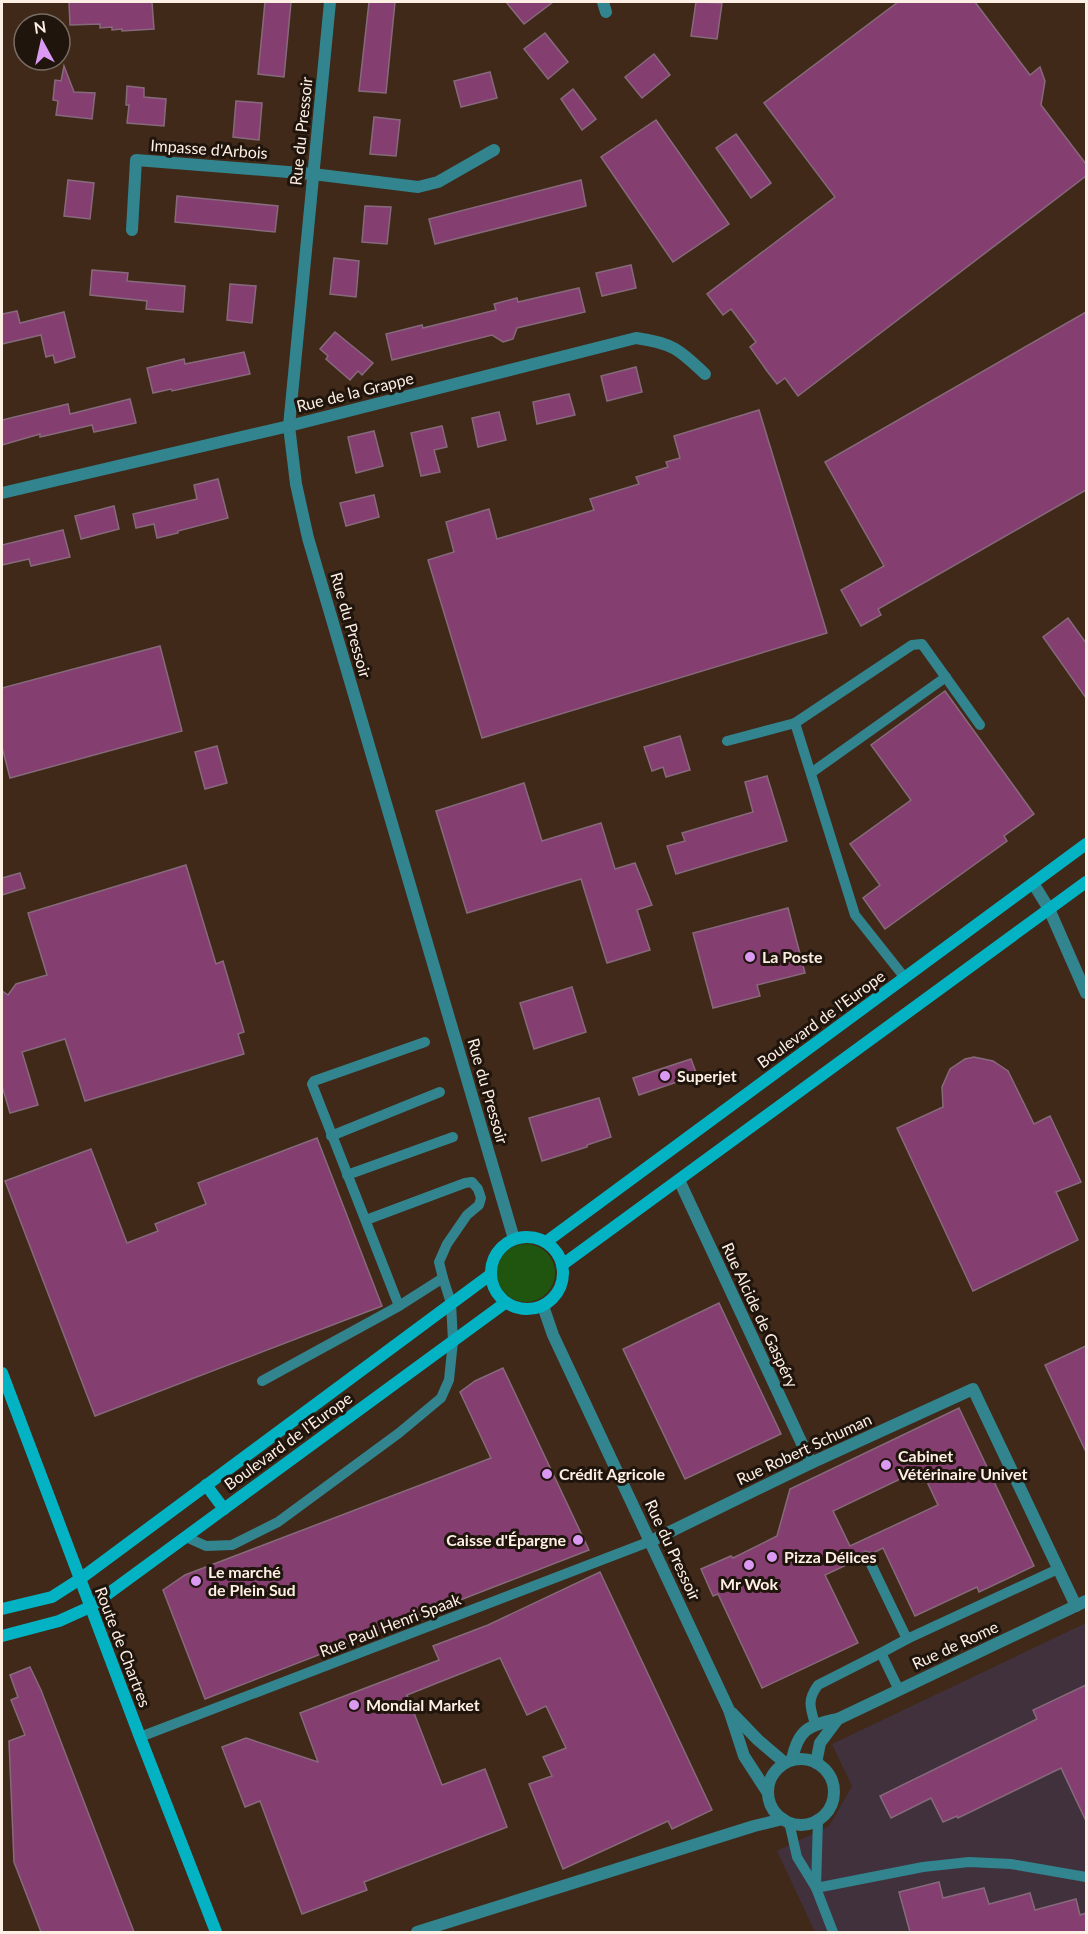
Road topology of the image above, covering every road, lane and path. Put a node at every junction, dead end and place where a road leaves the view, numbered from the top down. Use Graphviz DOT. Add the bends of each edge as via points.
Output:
graph roads {
  1 [pos="330,2"];
  2 [pos="494,150"];
  3 [pos="313,174"];
  4 [pos="132,230"];
  5 [pos="705,374"];
  6 [pos="289,426"];
  7 [pos="2,492"];
  8 [pos="946,677"];
  9 [pos="795,723"];
  10 [pos="980,725"];
  11 [pos="727,741"];
  12 [pos="811,773"];
  13 [pos="1086,844"];
  14 [pos="1086,882"];
  15 [pos="1033,883"];
  16 [pos="1049,909"];
  17 [pos="904,978"];
  18 [pos="1086,993"];
  19 [pos="425,1042"];
  20 [pos="440,1092"];
  21 [pos="331,1136"];
  22 [pos="453,1137"];
  23 [pos="347,1175"];
  24 [pos="679,1180"];
  25 [pos="366,1220"];
  26 [pos="514,1239"];
  27 [pos="546,1242"];
  28 [pos="562,1265"];
  29 [pos="490,1275"];
  30 [pos="443,1278"];
  31 [pos="450,1303"];
  32 [pos="505,1303"];
  33 [pos="399,1306"];
  34 [pos="543,1306"];
  35 [pos="453,1341"];
  36 [pos="2,1373"];
  37 [pos="262,1381"];
  38 [pos="811,1463"];
  39 [pos="206,1485"];
  40 [pos="224,1509"];
  41 [pos="186,1537"];
  42 [pos="651,1541"];
  43 [pos="868,1558"];
  44 [pos="1058,1569"];
  45 [pos="80,1579"];
  46 [pos="1081,1604"];
  47 [pos="90,1607"];
  48 [pos="2,1609"];
  49 [pos="2,1636"];
  50 [pos="907,1639"];
  51 [pos="881,1653"];
  52 [pos="899,1690"];
  53 [pos="729,1710"];
  54 [pos="838,1719"];
  55 [pos="815,1724"];
  56 [pos="140,1737"];
  57 [pos="789,1762"];
  58 [pos="816,1763"];
  59 [pos="769,1799"];
  60 [pos="818,1819"];
  61 [pos="786,1821"];
  62 [pos="754,1826"];
  63 [pos="1086,1877"];
  64 [pos="816,1888"];
  65 [pos="216,1932"];
  66 [pos="417,1932"];
  67 [pos="833,1932"];
  1 -- 3 [label="street, Rue du Pressoir"];
  2 -- 3 [label="street" via="438,182 418,187"];
  3 -- 4 [label="street, Impasse d'Arbois" via="136,160"];
  3 -- 6 [label="street, Rue du Pressoir"];
  5 -- 6 [label="street, Rue de la Grappe" via="683,352 660,342 636,338"];
  6 -- 7 [label="street, Rue de la Grappe"];
  6 -- 26 [label="street, Rue du Pressoir" via="308,538"];
  8 -- 9 [label="lane" via="922,644 912,645"];
  8 -- 10 [label="lane"];
  8 -- 12 [label="lane"];
  9 -- 11 [label="lane"];
  9 -- 12 [label="lane"];
  12 -- 17 [label="lane" via="855,915"];
  13 -- 15 [label="street, Boulevard de l'Europe"];
  14 -- 16 [label="street"];
  15 -- 16 [label="street"];
  15 -- 17 [label="street, Boulevard de l'Europe"];
  16 -- 18 [label="street"];
  16 -- 24 [label="street"];
  17 -- 27 [label="street, Boulevard de l'Europe"];
  19 -- 21 [label="lane" via="314,1081 312,1088"];
  20 -- 21 [label="lane"];
  21 -- 23 [label="lane"];
  22 -- 23 [label="lane"];
  23 -- 25 [label="lane"];
  24 -- 28 [label="street"];
  24 -- 38 [label="street, Rue Alcide de Gaspéry"];
  25 -- 30 [label="lane" via="472,1182 481,1198 479,1205 447,1244 439,1262"];
  25 -- 33 [label="lane"];
  26 -- 27 [label="street" via="536,1238"];
  26 -- 29 [label="street" via="496,1253"];
  27 -- 28 [label="street" via="554,1248"];
  28 -- 34 [label="street" via="560,1289"];
  29 -- 31 [label="street, Boulevard de l'Europe"];
  29 -- 32 [label="street" via="497,1295"];
  30 -- 31 [label="lane"];
  30 -- 33 [label="lane"];
  31 -- 35 [label="lane"];
  31 -- 39 [label="street, Boulevard de l'Europe"];
  32 -- 34 [label="street" via="523,1310"];
  32 -- 35 [label="street, Boulevard de l'Europe"];
  33 -- 37 [label="lane"];
  34 -- 42 [label="street, Rue du Pressoir" via="553,1335"];
  35 -- 40 [label="street, Boulevard de l'Europe"];
  35 -- 41 [label="lane" via="449,1380 441,1398 278,1522 232,1545 206,1546"];
  36 -- 45 [label="street, Route de Chartres"];
  38 -- 42 [label="street, Rue Robert Schuman"];
  38 -- 44 [label="street, Rue Robert Schuman" via="973,1389"];
  39 -- 40 [label="street"];
  39 -- 45 [label="street, Boulevard de l'Europe"];
  40 -- 41 [label="street, Boulevard de l'Europe"];
  41 -- 47 [label="street, Boulevard de l'Europe"];
  42 -- 53 [label="street, Rue du Pressoir"];
  42 -- 56 [label="lane, Rue Paul Henri Spaak"];
  43 -- 50 [label="lane"];
  44 -- 46 [label="street"];
  44 -- 50 [label="lane"];
  45 -- 47 [label="street, Route de Chartres"];
  45 -- 48 [label="street, Boulevard de l'Europe" via="52,1597"];
  46 -- 52 [label="street, Rue de Rome"];
  47 -- 49 [label="street, Boulevard de l'Europe" via="58,1621"];
  47 -- 56 [label="street, Route de Chartres"];
  50 -- 51 [label="lane"];
  51 -- 52 [label="lane"];
  51 -- 55 [label="lane" via="818,1685 811,1695 810,1707"];
  52 -- 54 [label="street, Rue de Rome"];
  53 -- 57 [label="street, Rue du Pressoir" via="758,1740"];
  53 -- 59 [label="street, Rue du Pressoir" via="744,1756"];
  54 -- 55 [label="street, Rue de Rome"];
  54 -- 58 [label="street, Rue de Rome" via="820,1743"];
  55 -- 57 [label="street" via="795,1743"];
  56 -- 65 [label="street, Route de Chartres"];
  57 -- 58 [label="street" via="800,1759"];
  57 -- 59 [label="street" via="774,1772 769,1782"];
  58 -- 60 [label="street" via="831,1777 833,1788 829,1808"];
  59 -- 61 [label="street"];
  59 -- 62 [label="street"];
  60 -- 61 [label="street" via="804,1824"];
  60 -- 64 [label="lane"];
  61 -- 62 [label="street"];
  61 -- 64 [label="lane" via="797,1857"];
  62 -- 66 [label="street"];
  63 -- 64 [label="lane" via="1011,1864 969,1862"];
  64 -- 67 [label="lane"];
}
